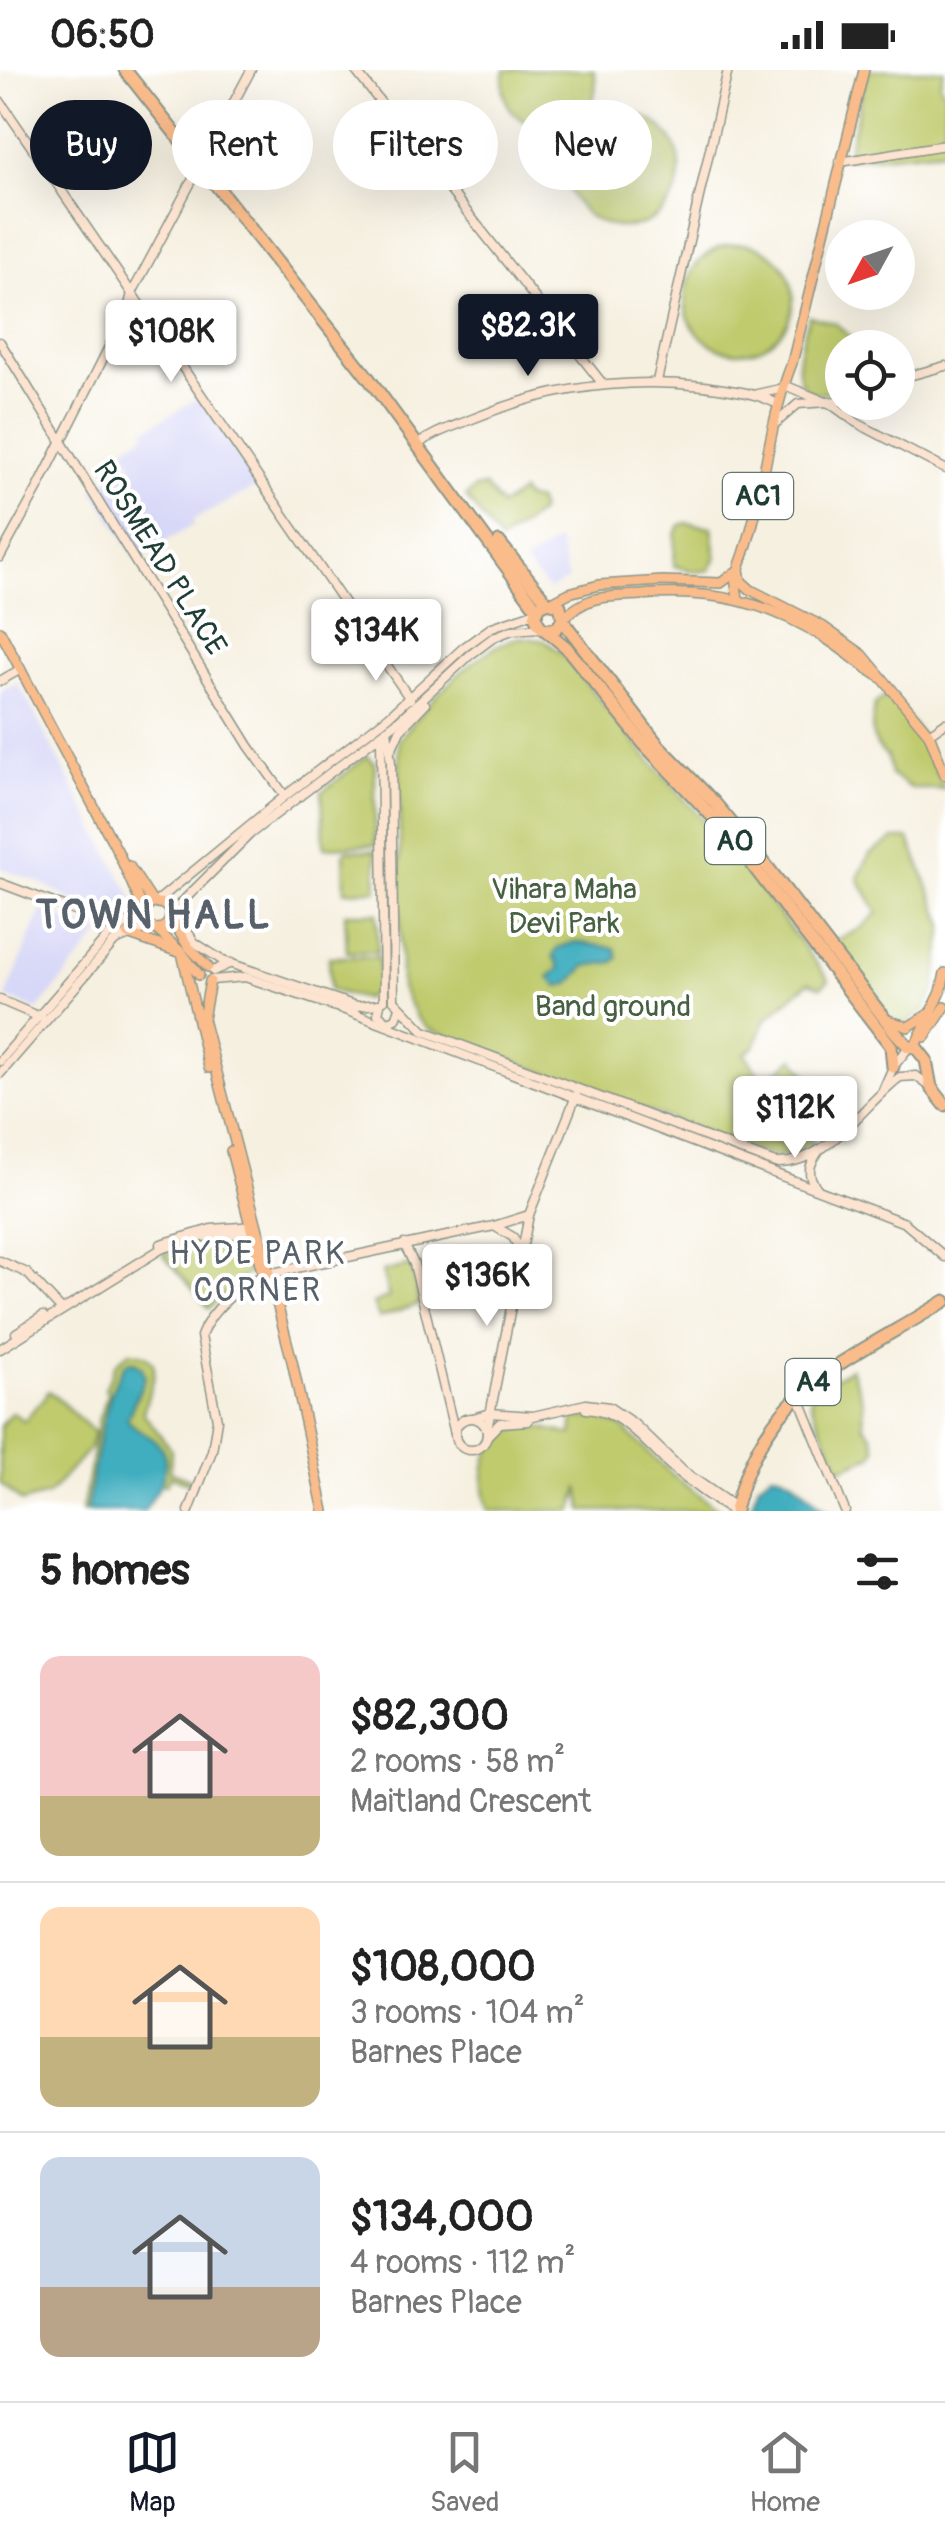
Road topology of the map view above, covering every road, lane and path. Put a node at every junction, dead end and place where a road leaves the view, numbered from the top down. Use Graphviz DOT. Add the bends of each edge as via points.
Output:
graph roads {
  1 [pos="126,70"];
  2 [pos="250,70"];
  3 [pos="355,70"];
  4 [pos="728,70"];
  5 [pos="864,70"];
  6 [pos="235,100"];
  7 [pos="0,101"];
  8 [pos="172,127"];
  9 [pos="945,145"];
  10 [pos="840,162"];
  11 [pos="190,190"];
  12 [pos="221,190"];
  13 [pos="132,294"];
  14 [pos="0,342"];
  15 [pos="945,366"];
  16 [pos="915,374"];
  17 [pos="657,381"];
  18 [pos="602,383"];
  19 [pos="780,389"];
  20 [pos="758,394"];
  21 [pos="825,402"];
  22 [pos="778,404"];
  23 [pos="825,404"];
  24 [pos="853,420"];
  25 [pos="776,423"];
  26 [pos="62,440"];
  27 [pos="420,446"];
  28 [pos="945,470"];
  29 [pos="0,557"];
  30 [pos="739,569"];
  31 [pos="721,582"];
  32 [pos="720,595"];
  33 [pos="738,598"];
  34 [pos="543,606"];
  35 [pos="563,620"];
  36 [pos="811,620"];
  37 [pos="799,623"];
  38 [pos="544,629"];
  39 [pos="0,630"];
  40 [pos="21,670"];
  41 [pos="882,678"];
  42 [pos="0,681"];
  43 [pos="436,688"];
  44 [pos="410,699"];
  45 [pos="945,723"];
  46 [pos="383,727"];
  47 [pos="929,734"];
  48 [pos="366,746"];
  49 [pos="386,761"];
  50 [pos="945,775"];
  51 [pos="284,796"];
  52 [pos="118,852"];
  53 [pos="0,883"];
  54 [pos="155,903"];
  55 [pos="144,912"];
  56 [pos="173,913"];
  57 [pos="117,927"];
  58 [pos="152,928"];
  59 [pos="128,934"];
  60 [pos="182,952"];
  61 [pos="230,964"];
  62 [pos="945,973"];
  63 [pos="208,975"];
  64 [pos="192,990"];
  65 [pos="0,1000"];
  66 [pos="389,1003"];
  67 [pos="345,1010"];
  68 [pos="944,1010"];
  69 [pos="930,1012"];
  70 [pos="882,1016"];
  71 [pos="43,1018"];
  72 [pos="380,1018"];
  73 [pos="394,1021"];
  74 [pos="421,1040"];
  75 [pos="916,1049"];
  76 [pos="0,1061"];
  77 [pos="893,1067"];
  78 [pos="0,1074"];
  79 [pos="931,1087"];
  80 [pos="558,1092"];
  81 [pos="883,1092"];
  82 [pos="576,1095"];
  83 [pos="945,1105"];
  84 [pos="568,1118"];
  85 [pos="821,1148"];
  86 [pos="820,1191"];
  87 [pos="247,1213"];
  88 [pos="529,1214"];
  89 [pos="494,1226"];
  90 [pos="222,1228"];
  91 [pos="254,1229"];
  92 [pos="404,1244"];
  93 [pos="521,1252"];
  94 [pos="945,1257"];
  95 [pos="0,1261"];
  96 [pos="265,1275"];
  97 [pos="945,1301"];
  98 [pos="60,1308"];
  99 [pos="0,1346"];
  100 [pos="798,1395"];
  101 [pos="592,1407"];
  102 [pos="490,1414"];
  103 [pos="473,1418"];
  104 [pos="487,1433"];
  105 [pos="455,1434"];
  106 [pos="734,1510"];
  107 [pos="188,1511"];
  108 [pos="324,1511"];
  109 [pos="845,1511"];
  1 -- 8 [label="highway, A0"];
  2 -- 6 [label="main road"];
  3 -- 18 [label="main road"];
  4 -- 17 [label="main road"];
  5 -- 10 [label="main road, AC1"];
  7 -- 13 [label="main road"];
  9 -- 10 [label="main road"];
  10 -- 19 [label="main road, AC1"];
  11 -- 13 [label="main road"];
  12 -- 27 [label="highway, A0"];
  13 -- 26 [label="main road"];
  13 -- 44 [label="main road"];
  14 -- 26 [label="main road, ROSMEAD PLACE"];
  15 -- 16 [label="main road"];
  17 -- 18 [label="main road"];
  17 -- 20 [label="main road"];
  18 -- 27 [label="main road" via="528,398 457,424"];
  19 -- 20 [label="main road"];
  19 -- 21 [label="main road"];
  19 -- 22 [label="main road, AC1"];
  20 -- 22 [label="main road"];
  22 -- 25 [label="main road, AC1"];
  23 -- 25 [label="main road" via="798,404"];
  24 -- 28 [label="main road"];
  25 -- 30 [label="main road, AC1"];
  26 -- 29 [label="main road"];
  26 -- 51 [label="main road, ROSMEAD PLACE"];
  27 -- 34 [label="highway, A0"];
  30 -- 31 [label="main road"];
  30 -- 33 [label="main road"];
  30 -- 36 [label="main road" via="750,590"];
  31 -- 32 [label="main road"];
  31 -- 34 [label="main road" via="612,584 576,590"];
  32 -- 33 [label="main road"];
  32 -- 35 [label="main road" via="605,595 581,603"];
  33 -- 37 [label="main road"];
  34 -- 35 [label="highway, A0" via="562,610"];
  34 -- 38 [label="highway, A0" via="536,621"];
  34 -- 44 [label="main road" via="492,627"];
  35 -- 38 [label="highway" via="558,628"];
  35 -- 70 [label="highway, A0"];
  36 -- 37 [label="main road"];
  36 -- 41 [label="main road" via="863,655"];
  37 -- 41 [label="main road"];
  38 -- 43 [label="main road" via="494,637"];
  38 -- 77 [label="highway, A0" via="738,845 891,1046"];
  39 -- 40 [label="main road"];
  40 -- 42 [label="main road"];
  40 -- 52 [label="main road"];
  41 -- 47 [label="main road"];
  43 -- 46 [label="main road"];
  43 -- 49 [label="main road" via="396,734"];
  44 -- 46 [label="main road"];
  45 -- 47 [label="main road"];
  46 -- 48 [label="main road"];
  46 -- 49 [label="main road"];
  46 -- 51 [label="main road"];
  47 -- 50 [label="main road"];
  48 -- 49 [label="main road"];
  48 -- 56 [label="main road" via="250,834"];
  49 -- 66 [label="main road"];
  51 -- 54 [label="main road"];
  52 -- 54 [label="main road"];
  52 -- 55 [label="main road"];
  53 -- 57 [label="main road"];
  54 -- 55 [label="main road"];
  54 -- 56 [label="main road"];
  55 -- 57 [label="main road"];
  55 -- 58 [label="main road"];
  56 -- 58 [label="main road" via="167,925"];
  56 -- 61 [label="main road" via="194,942"];
  56 -- 63 [label="main road"];
  57 -- 71 [label="main road"];
  58 -- 59 [label="main road"];
  58 -- 60 [label="main road"];
  59 -- 60 [label="main road"];
  59 -- 71 [label="main road"];
  60 -- 63 [label="main road"];
  60 -- 64 [label="main road"];
  61 -- 63 [label="main road"];
  61 -- 66 [label="main road" via="356,1006"];
  62 -- 69 [label="main road"];
  63 -- 64 [label="main road"];
  63 -- 67 [label="main road" via="245,977"];
  63 -- 91 [label="main road" via="203,1019"];
  64 -- 87 [label="main road"];
  65 -- 71 [label="main road"];
  66 -- 72 [label="main road"];
  66 -- 73 [label="main road"];
  66 -- 82 [label="main road" via="424,1032"];
  67 -- 72 [label="main road"];
  67 -- 74 [label="main road"];
  68 -- 75 [label="main road"];
  69 -- 70 [label="main road" via="908,1027"];
  69 -- 75 [label="main road"];
  70 -- 75 [label="highway, A0"];
  71 -- 76 [label="main road"];
  71 -- 78 [label="main road"];
  72 -- 73 [label="main road"];
  73 -- 74 [label="main road"];
  74 -- 80 [label="main road"];
  75 -- 77 [label="main road"];
  75 -- 79 [label="highway, A0"];
  77 -- 81 [label="main road"];
  79 -- 81 [label="main road" via="906,1075"];
  79 -- 83 [label="highway, A0"];
  80 -- 82 [label="main road"];
  80 -- 84 [label="main road"];
  81 -- 85 [label="main road"];
  82 -- 84 [label="main road"];
  82 -- 85 [label="main road" via="774,1163"];
  82 -- 86 [label="main road"];
  84 -- 88 [label="main road"];
  85 -- 86 [label="main road" via="810,1169"];
  86 -- 94 [label="main road" via="905,1223"];
  87 -- 90 [label="main road"];
  87 -- 91 [label="main road"];
  88 -- 89 [label="main road"];
  88 -- 93 [label="main road"];
  89 -- 92 [label="main road"];
  89 -- 93 [label="main road" via="513,1237"];
  90 -- 91 [label="main road"];
  90 -- 98 [label="main road" via="161,1244"];
  91 -- 96 [label="main road"];
  91 -- 98 [label="main road" via="168,1246"];
  92 -- 96 [label="main road"];
  92 -- 105 [label="main road"];
  93 -- 102 [label="main road"];
  95 -- 98 [label="main road" via="27,1273"];
  96 -- 107 [label="main road" via="230,1298 202,1331 217,1420"];
  96 -- 108 [label="main road"];
  97 -- 100 [label="highway, A4"];
  98 -- 99 [label="main road"];
  100 -- 106 [label="highway, A4" via="753,1452"];
  100 -- 109 [label="main road"];
  101 -- 102 [label="main road"];
  101 -- 104 [label="main road" via="500,1423"];
  101 -- 106 [label="main road" via="628,1418"];
  102 -- 103 [label="main road"];
  102 -- 104 [label="main road"];
  103 -- 104 [label="main road"];
  103 -- 105 [label="main road" via="458,1424"];
  104 -- 105 [label="main road" via="479,1449 468,1450"];
}
